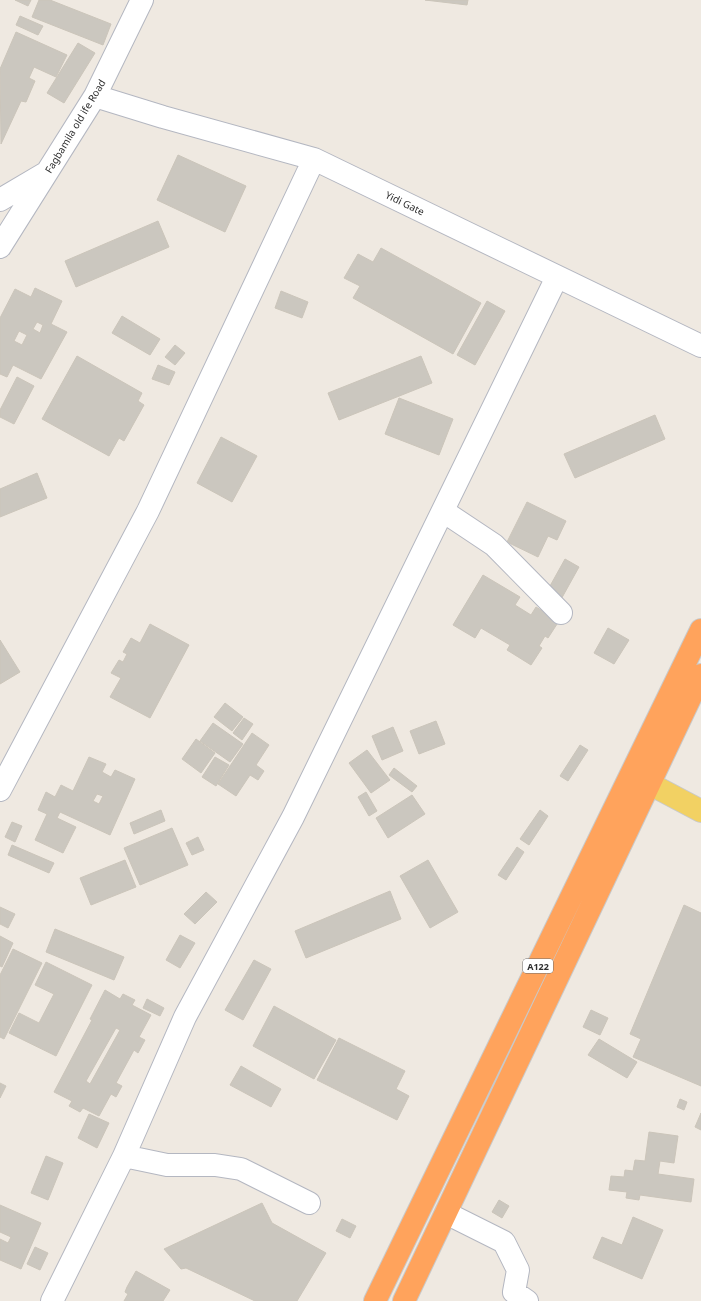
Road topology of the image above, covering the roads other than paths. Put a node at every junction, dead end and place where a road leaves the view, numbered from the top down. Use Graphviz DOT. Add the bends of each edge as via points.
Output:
graph roads {
  1 [pos="142,0"];
  2 [pos="95,96"];
  3 [pos="314,159"];
  4 [pos="47,172"];
  5 [pos="0,200"];
  6 [pos="0,248"];
  7 [pos="557,277"];
  8 [pos="701,346"];
  9 [pos="443,511"];
  10 [pos="561,613"];
  11 [pos="701,630"];
  12 [pos="701,675"];
  13 [pos="640,780"];
  14 [pos="0,790"];
  15 [pos="701,811"];
  16 [pos="124,1156"];
  17 [pos="309,1203"];
  18 [pos="446,1213"];
  19 [pos="52,1301"];
  20 [pos="375,1301"];
  21 [pos="404,1301"];
  22 [pos="527,1301"];
  1 -- 2 [label="street, Fagbamila old ife Road"];
  2 -- 3 [label="street, Yidi Gate" via="163,118"];
  2 -- 4 [label="street, Fagbamila old ife Road"];
  3 -- 7 [label="street, Yidi Gate"];
  3 -- 14 [label="street" via="148,511"];
  4 -- 5 [label="street"];
  4 -- 6 [label="street, Fagbamila old ife Road"];
  7 -- 8 [label="street, Yidi Gate"];
  7 -- 9 [label="street"];
  9 -- 10 [label="street" via="494,545"];
  9 -- 16 [label="street" via="293,817 185,1017"];
  11 -- 13 [label="highway, A122"];
  12 -- 13 [label="highway, A122"];
  13 -- 15 [label="main road"];
  13 -- 18 [label="highway, A122"];
  13 -- 20 [label="highway, A122"];
  16 -- 17 [label="street" via="167,1165 215,1165 241,1169"];
  16 -- 19 [label="street"];
  18 -- 21 [label="highway, A122"];
  18 -- 22 [label="street" via="504,1242 518,1270 514,1292"];
}
